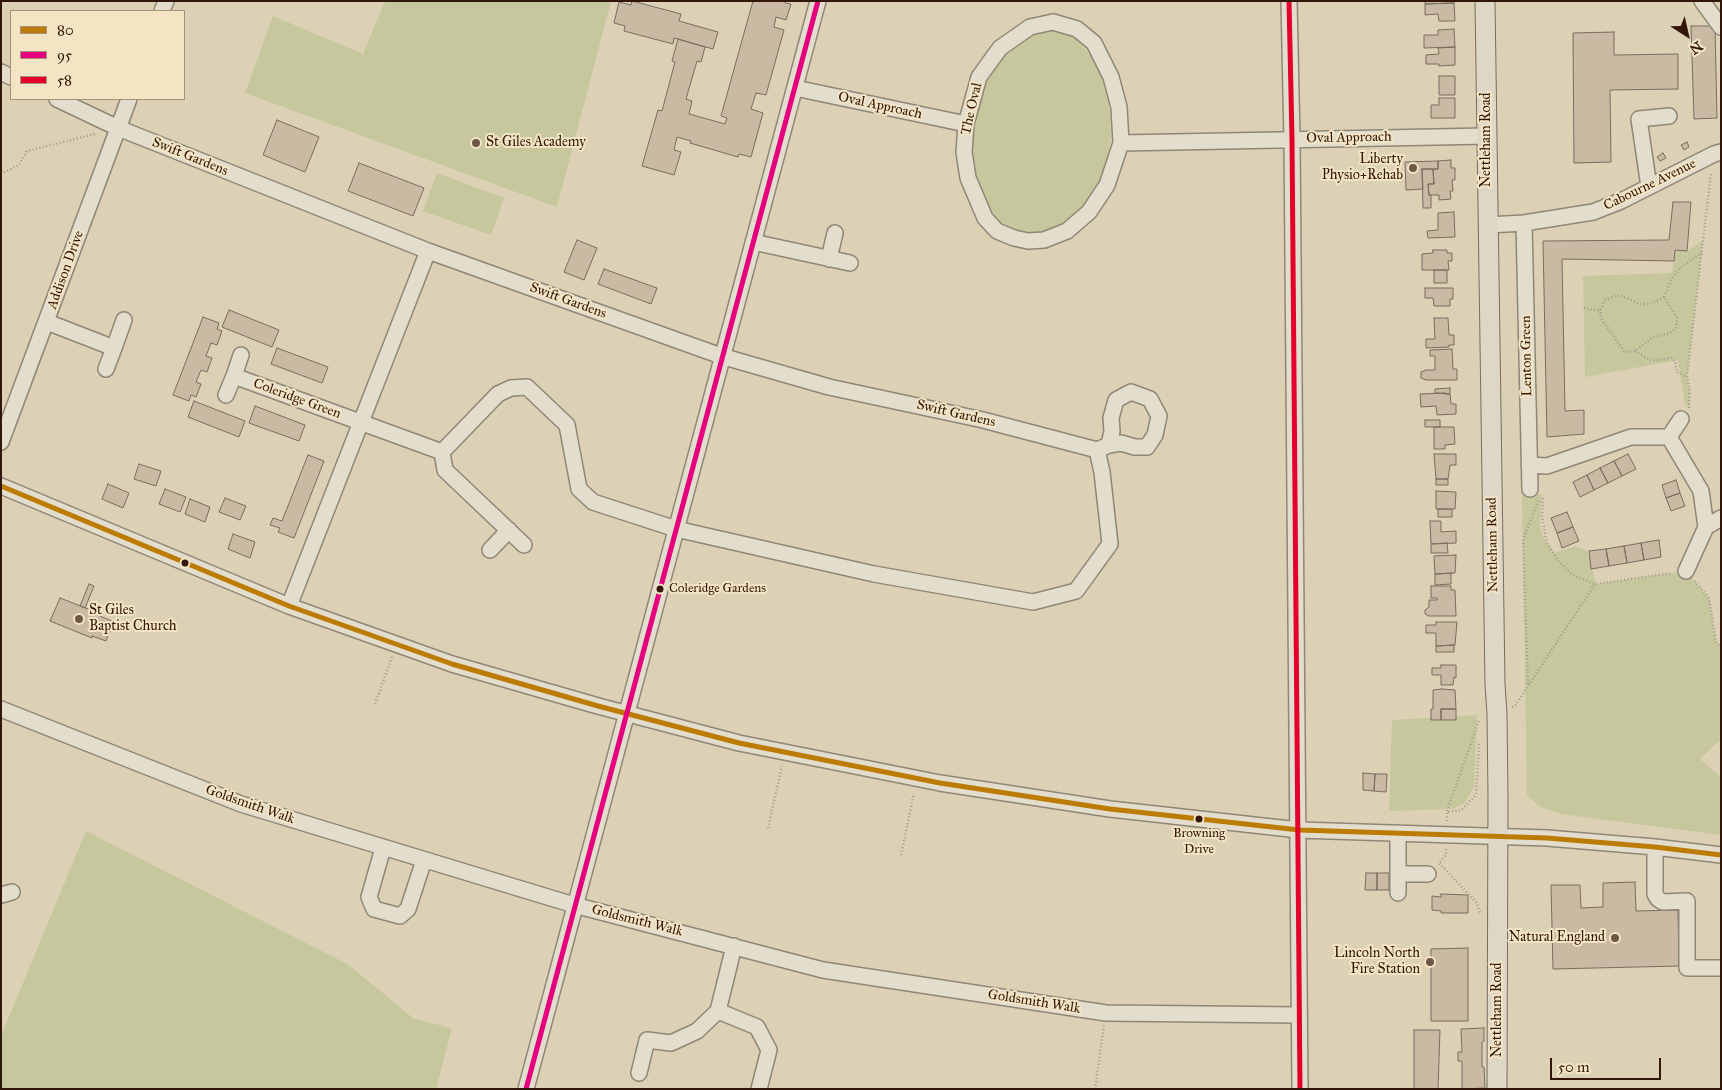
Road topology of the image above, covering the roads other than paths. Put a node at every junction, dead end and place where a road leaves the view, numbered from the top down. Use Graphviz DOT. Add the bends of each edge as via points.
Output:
graph roads {
  1 [pos="818,1"];
  2 [pos="1289,1"];
  3 [pos="1485,1"];
  4 [pos="1702,1"];
  5 [pos="1721,28"];
  6 [pos="795,88"];
  7 [pos="59,100"];
  8 [pos="129,100"];
  9 [pos="1670,116"];
  10 [pos="966,124"];
  11 [pos="118,128"];
  12 [pos="1487,136"];
  13 [pos="1292,139"];
  14 [pos="1121,142"];
  15 [pos="1717,153"];
  16 [pos="1649,187"];
  17 [pos="1524,223"];
  18 [pos="1488,225"];
  19 [pos="835,233"];
  20 [pos="753,242"];
  21 [pos="428,251"];
  22 [pos="829,259"];
  23 [pos="850,264"];
  24 [pos="124,320"];
  25 [pos="47,322"];
  26 [pos="114,348"];
  27 [pos="241,355"];
  28 [pos="722,356"];
  29 [pos="106,369"];
  30 [pos="234,376"];
  31 [pos="226,395"];
  32 [pos="1681,419"];
  33 [pos="360,422"];
  34 [pos="1669,437"];
  35 [pos="1,442"];
  36 [pos="442,452"];
  37 [pos="1529,464"];
  38 [pos="1,486"];
  39 [pos="1535,493"];
  40 [pos="1721,518"];
  41 [pos="1706,527"];
  42 [pos="676,529"];
  43 [pos="508,530"];
  44 [pos="524,545"];
  45 [pos="490,550"];
  46 [pos="1686,570"];
  47 [pos="289,606"];
  48 [pos="1,709"];
  49 [pos="627,714"];
  50 [pos="1299,830"];
  51 [pos="1398,833"];
  52 [pos="1498,836"];
  53 [pos="1655,847"];
  54 [pos="384,848"];
  55 [pos="1721,855"];
  56 [pos="424,860"];
  57 [pos="1398,874"];
  58 [pos="1428,874"];
  59 [pos="1398,893"];
  60 [pos="574,905"];
  61 [pos="734,946"];
  62 [pos="1721,968"];
  63 [pos="718,1011"];
  64 [pos="1299,1015"];
  65 [pos="639,1073"];
  66 [pos="526,1089"];
  67 [pos="759,1089"];
  68 [pos="1300,1089"];
  69 [pos="1497,1089"];
  1 -- 6 [label="street"];
  2 -- 13 [label="street"];
  3 -- 12 [label="main road, Nettleham Road"];
  4 -- 5 [label="street"];
  6 -- 10 [label="street, Oval Approach"];
  6 -- 20 [label="street"];
  7 -- 11 [label="street, Swift Gardens"];
  8 -- 11 [label="street, Addison Drive"];
  9 -- 16 [label="street" via="1639,119"];
  10 -- 14 [label="street, The Oval" via="964,152 968,178 985,218 997,230 1028,241 1044,240 1067,231 1090,212 1107,185"];
  10 -- 14 [label="street, The Oval" via="979,77 1000,48 1030,27 1053,22 1077,29 1094,43 1111,77 1119,106"];
  11 -- 21 [label="street, Swift Gardens"];
  11 -- 25 [label="street, Addison Drive"];
  12 -- 13 [label="street, Oval Approach"];
  12 -- 18 [label="main road, Nettleham Road"];
  13 -- 14 [label="street, Oval Approach"];
  13 -- 50 [label="street"];
  15 -- 16 [label="street, Cabourne Avenue"];
  16 -- 17 [label="street, Cabourne Avenue" via="1593,212"];
  17 -- 18 [label="street, Cabourne Avenue"];
  17 -- 37 [label="street, Lenton Green"];
  18 -- 52 [label="main road, Nettleham Road" via="1495,684 1489,714"];
  19 -- 22 [label="street"];
  20 -- 22 [label="street"];
  20 -- 28 [label="street"];
  21 -- 28 [label="street, Swift Gardens"];
  21 -- 33 [label="street"];
  22 -- 23 [label="street"];
  24 -- 26 [label="street"];
  25 -- 26 [label="street"];
  25 -- 35 [label="street, Addison Drive"];
  26 -- 29 [label="street"];
  27 -- 30 [label="street"];
  28 -- 42 [label="street"];
  28 -- 42 [label="street, Swift Gardens" via="828,387 1103,447 1102,472 1110,544 1076,591 1033,602 874,574"];
  30 -- 31 [label="street"];
  30 -- 33 [label="street, Coleridge Green"];
  32 -- 34 [label="street"];
  33 -- 36 [label="street, Coleridge Green"];
  33 -- 47 [label="street"];
  34 -- 37 [label="street" via="1631,437 1547,466"];
  34 -- 41 [label="street" via="1701,491"];
  36 -- 42 [label="street" via="498,394 511,388 527,387 567,425 579,489 593,502"];
  36 -- 43 [label="street" via="445,470"];
  37 -- 39 [label="street, Lenton Green"];
  38 -- 47 [label="street"];
  40 -- 41 [label="street"];
  41 -- 46 [label="street"];
  42 -- 49 [label="street"];
  43 -- 44 [label="street"];
  43 -- 45 [label="street"];
  47 -- 49 [label="street" via="452,664"];
  48 -- 54 [label="street, Goldsmith Walk" via="241,804"];
  49 -- 50 [label="street" via="739,743 917,778 1110,809"];
  49 -- 60 [label="street"];
  50 -- 51 [label="street"];
  50 -- 64 [label="street"];
  51 -- 52 [label="street"];
  51 -- 57 [label="street"];
  52 -- 53 [label="street"];
  52 -- 69 [label="main road, Nettleham Road"];
  53 -- 55 [label="street"];
  53 -- 62 [label="street" via="1655,894 1663,902 1687,901 1686,968"];
  54 -- 56 [label="street, Goldsmith Walk"];
  54 -- 56 [label="street" via="369,897 374,909 400,916 408,909"];
  56 -- 60 [label="street, Goldsmith Walk"];
  57 -- 58 [label="street"];
  57 -- 59 [label="street"];
  60 -- 61 [label="street, Goldsmith Walk"];
  60 -- 66 [label="street"];
  61 -- 63 [label="street"];
  61 -- 64 [label="street, Goldsmith Walk" via="823,970 1106,1013"];
  63 -- 65 [label="street" via="697,1031 671,1043 647,1040"];
  63 -- 67 [label="street" via="757,1027 769,1050"];
  64 -- 68 [label="street"];
}
